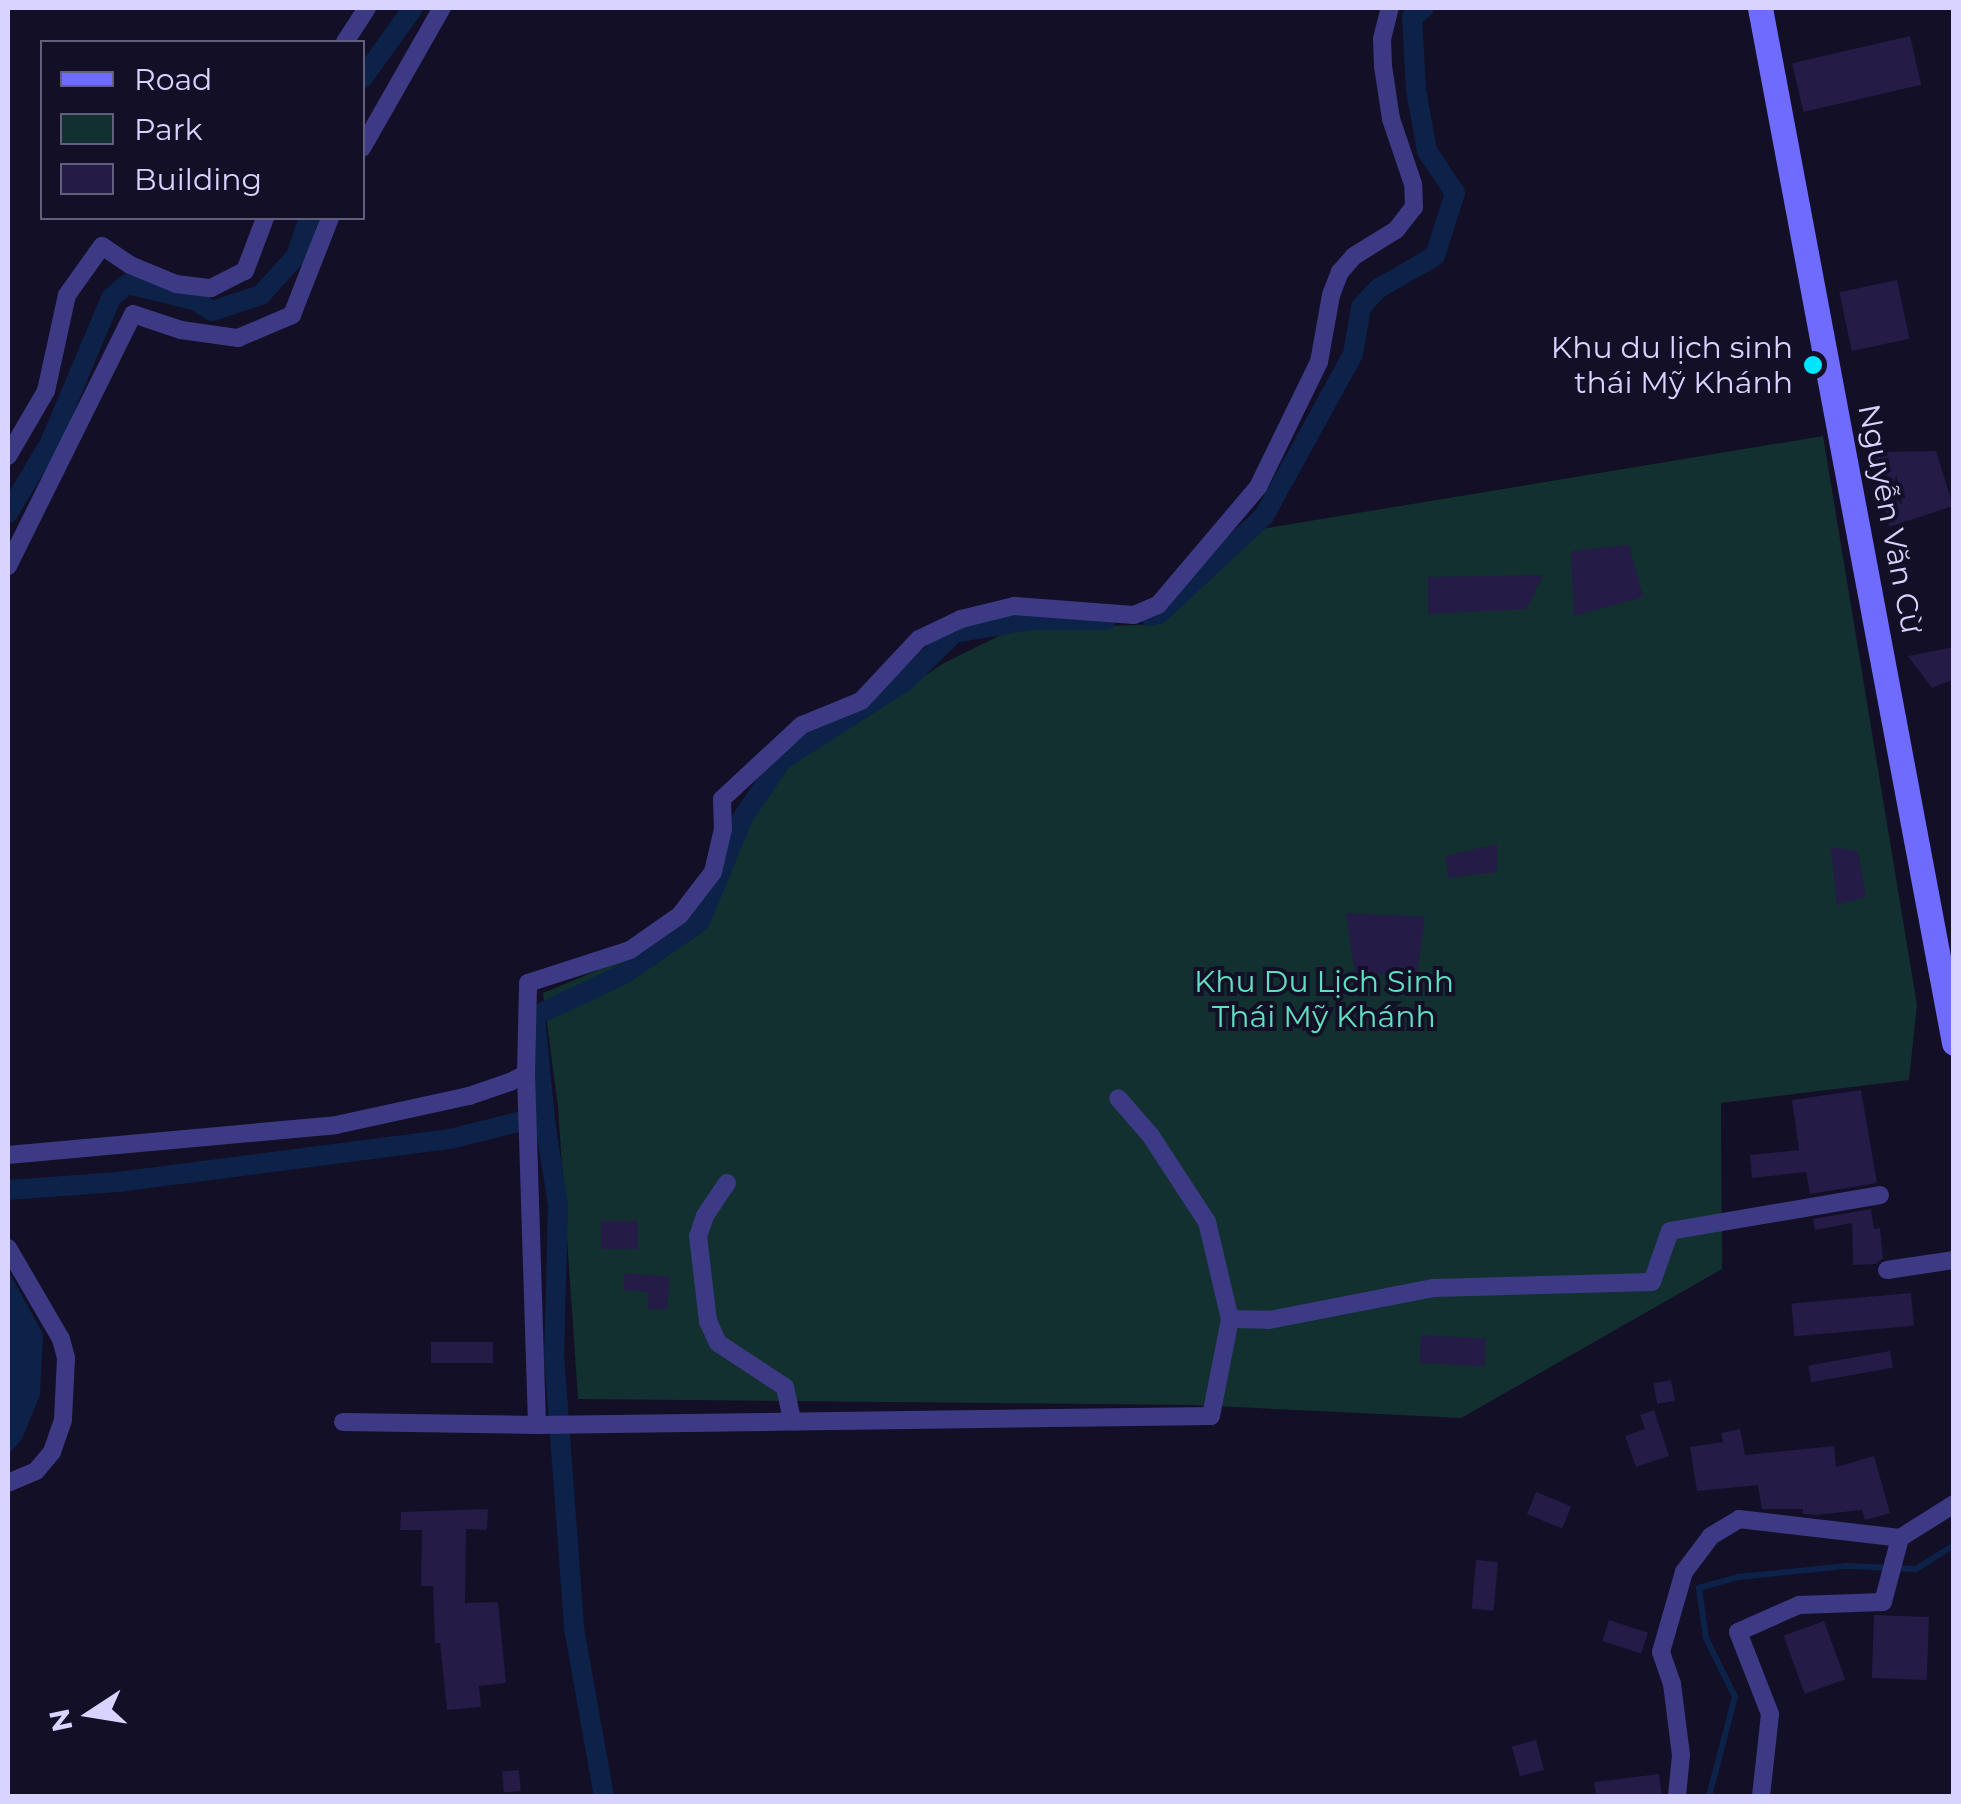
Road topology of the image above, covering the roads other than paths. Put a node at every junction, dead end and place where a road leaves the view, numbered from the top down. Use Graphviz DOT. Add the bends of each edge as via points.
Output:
graph roads {
  1 [pos="367,8"];
  2 [pos="442,8"];
  3 [pos="1390,8"];
  4 [pos="1760,8"];
  5 [pos="346,40"];
  6 [pos="365,143"];
  7 [pos="264,220"];
  8 [pos="329,220"];
  9 [pos="8,456"];
  10 [pos="8,566"];
  11 [pos="1954,1043"];
  12 [pos="526,1074"];
  13 [pos="1118,1098"];
  14 [pos="8,1155"];
  15 [pos="727,1183"];
  16 [pos="1880,1195"];
  17 [pos="8,1248"];
  18 [pos="1954,1260"];
  19 [pos="1887,1270"];
  20 [pos="1230,1319"];
  21 [pos="792,1421"];
  22 [pos="343,1422"];
  23 [pos="539,1425"];
  24 [pos="8,1483"];
  25 [pos="1954,1504"];
  26 [pos="1900,1538"];
  27 [pos="1678,1796"];
  28 [pos="1761,1796"];
  1 -- 5 [label="street"];
  2 -- 6 [label="street"];
  3 -- 12 [label="street" via="1382,39 1387,98 1414,207 1340,272 1320,362 1251,498 1148,611 1026,605 961,618 919,639 861,701 802,725 722,799 723,835 713,872 680,915 620,954 528,983"];
  4 -- 11 [label="main road, Nguyễn Văn Cừ"];
  7 -- 9 [label="street" via="244,271 211,288 176,284 102,246 67,295 46,391"];
  8 -- 10 [label="street" via="292,315 238,338 181,330 134,314"];
  12 -- 14 [label="street" via="469,1096 336,1125"];
  12 -- 23 [label="street"];
  13 -- 20 [label="street" via="1207,1222"];
  15 -- 21 [label="street" via="698,1236 708,1321 718,1344 785,1387"];
  16 -- 20 [label="street" via="1670,1230 1652,1282 1434,1288 1269,1320"];
  17 -- 24 [label="street" via="66,1358 63,1420 52,1452 36,1472"];
  18 -- 19 [label="street"];
  20 -- 21 [label="street" via="1210,1416"];
  21 -- 23 [label="street"];
  22 -- 23 [label="street"];
  25 -- 26 [label="street"];
  26 -- 27 [label="street" via="1739,1519 1711,1536 1684,1572 1660,1652 1672,1684 1681,1755"];
  26 -- 28 [label="street" via="1884,1602 1799,1605 1738,1632 1770,1714"];
}
